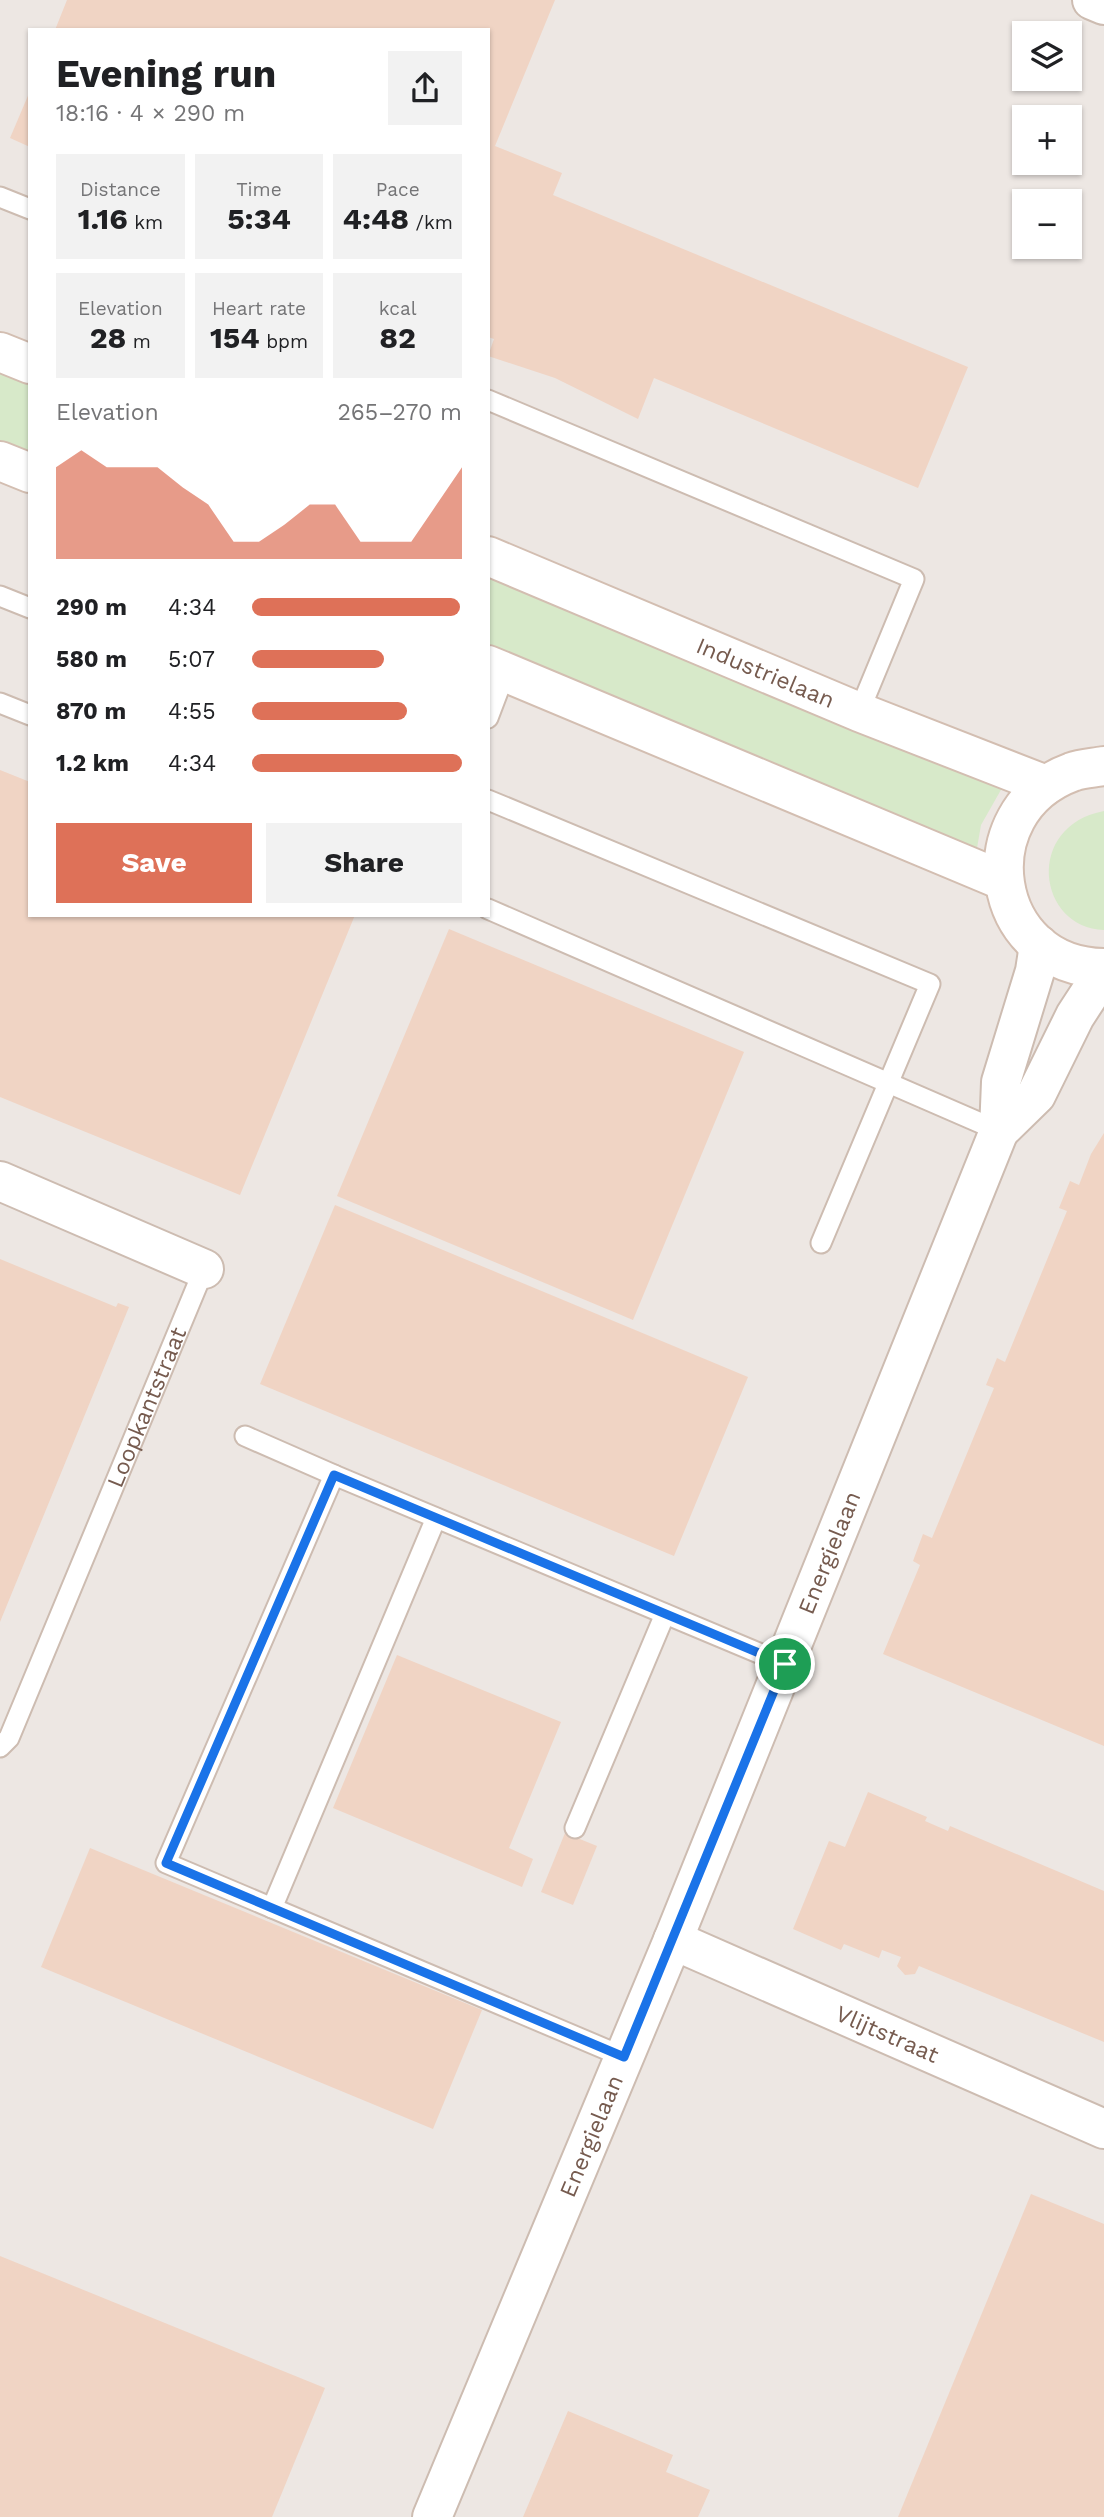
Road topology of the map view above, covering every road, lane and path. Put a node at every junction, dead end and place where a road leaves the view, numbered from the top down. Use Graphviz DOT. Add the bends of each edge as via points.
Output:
graph roads {
  1 [pos="1093,0"];
  2 [pos="1104,5"];
  3 [pos="0,197"];
  4 [pos="28,208"];
  5 [pos="0,352"];
  6 [pos="28,363"];
  7 [pos="490,401"];
  8 [pos="0,461"];
  9 [pos="28,472"];
  10 [pos="490,557"];
  11 [pos="0,596"];
  12 [pos="28,607"];
  13 [pos="497,669"];
  14 [pos="0,703"];
  15 [pos="490,707"];
  16 [pos="859,712"];
  17 [pos="28,714"];
  18 [pos="1104,766"];
  19 [pos="1046,785"];
  20 [pos="490,801"];
  21 [pos="1004,881"];
  22 [pos="490,910"];
  23 [pos="1039,945"];
  24 [pos="1104,968"];
  25 [pos="1104,978"];
  26 [pos="888,1083"];
  27 [pos="999,1131"];
  28 [pos="0,1181"];
  29 [pos="821,1243"];
  30 [pos="204,1269"];
  31 [pos="245,1436"];
  32 [pos="334,1475"];
  33 [pos="436,1518"];
  34 [pos="665,1614"];
  35 [pos="785,1664"];
  36 [pos="0,1747"];
  37 [pos="575,1828"];
  38 [pos="272,1908"];
  39 [pos="673,1940"];
  40 [pos="624,2057"];
  41 [pos="1104,2129"];
  42 [pos="432,2517"];
  1 -- 2 [label="street"];
  3 -- 4 [label="lane"];
  5 -- 6 [label="street"];
  7 -- 16 [label="lane" via="914,579"];
  8 -- 9 [label="street"];
  10 -- 16 [label="street, Industrielaan"];
  11 -- 12 [label="lane"];
  13 -- 15 [label="lane"];
  13 -- 21 [label="street"];
  14 -- 17 [label="lane"];
  16 -- 19 [label="street, Industrielaan"];
  18 -- 19 [label="street" via="1074,771"];
  19 -- 21 [label="street" via="1019,813 1006,840"];
  20 -- 26 [label="lane" via="930,984"];
  21 -- 23 [label="street" via="1017,920"];
  22 -- 26 [label="lane"];
  23 -- 24 [label="street" via="1066,961"];
  23 -- 27 [label="street, Energielaan" via="1002,1082"];
  25 -- 27 [label="street, Energielaan" via="1075,1016 1035,1095"];
  26 -- 27 [label="lane"];
  26 -- 29 [label="lane"];
  27 -- 35 [label="street, Energielaan"];
  28 -- 30 [label="street, Loopkantstraat"];
  30 -- 36 [label="lane, Loopkantstraat" via="9,1738"];
  31 -- 32 [label="lane"];
  32 -- 33 [label="lane"];
  32 -- 38 [label="lane" via="166,1863"];
  33 -- 34 [label="lane"];
  33 -- 38 [label="lane"];
  34 -- 35 [label="lane"];
  34 -- 37 [label="lane"];
  35 -- 39 [label="street, Energielaan"];
  38 -- 40 [label="lane"];
  39 -- 40 [label="street, Energielaan"];
  39 -- 41 [label="street, Vlijtstraat"];
  40 -- 42 [label="street, Energielaan"];
}
